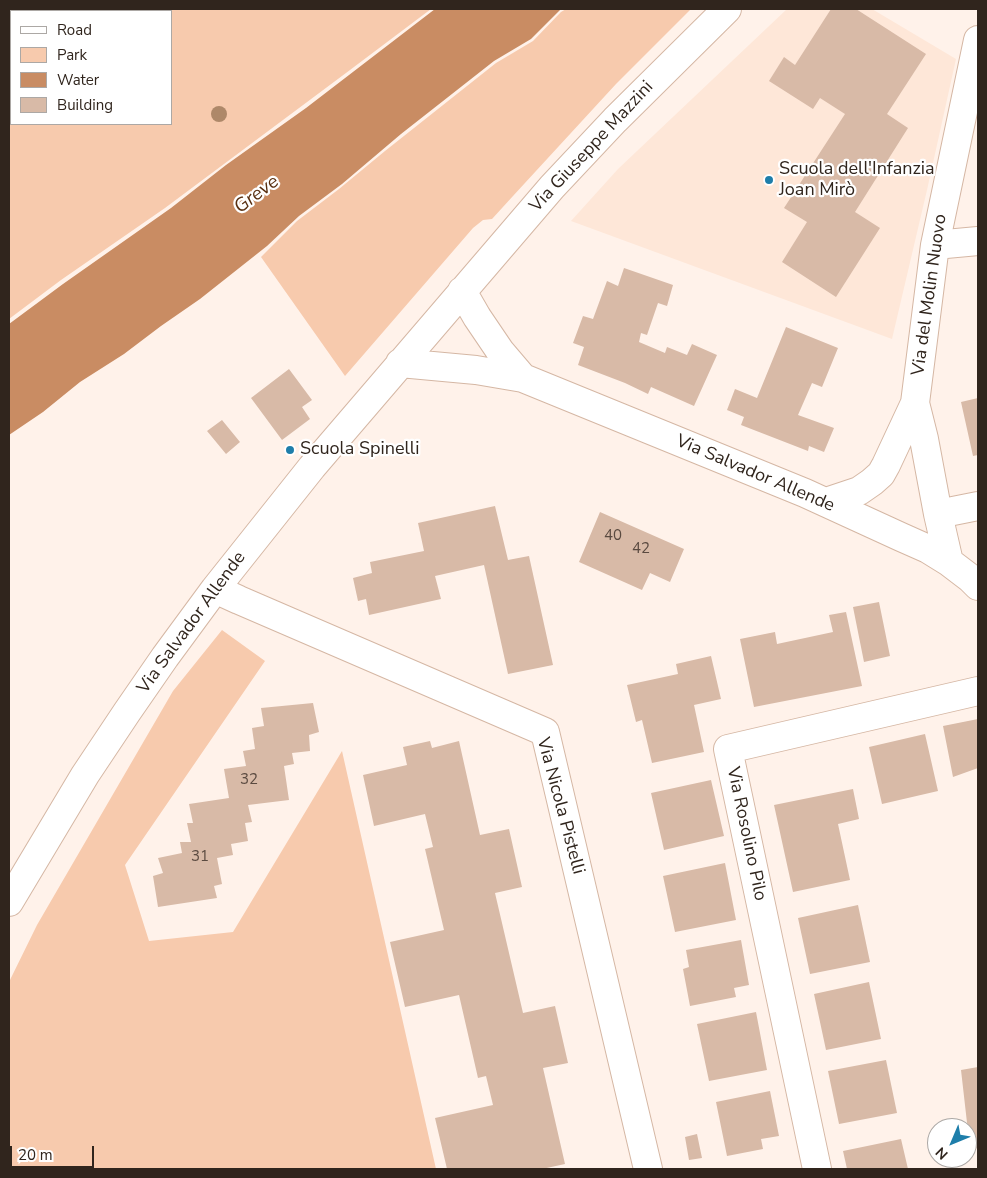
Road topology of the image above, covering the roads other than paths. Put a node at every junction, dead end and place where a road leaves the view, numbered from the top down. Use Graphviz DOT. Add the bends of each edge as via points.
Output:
graph roads {
  1 [pos="727,9"];
  2 [pos="978,40"];
  3 [pos="978,241"];
  4 [pos="935,245"];
  5 [pos="462,292"];
  6 [pos="400,363"];
  7 [pos="523,378"];
  8 [pos="915,403"];
  9 [pos="826,502"];
  10 [pos="978,506"];
  11 [pos="938,514"];
  12 [pos="948,562"];
  13 [pos="978,586"];
  14 [pos="215,589"];
  15 [pos="978,691"];
  16 [pos="9,902"];
  17 [pos="648,1169"];
  18 [pos="817,1169"];
  1 -- 5 [label="street, Via Giuseppe Mazzini" via="552,187"];
  2 -- 4 [label="street, Via del Molin Nuovo"];
  3 -- 4 [label="street"];
  4 -- 8 [label="street, Via del Molin Nuovo"];
  5 -- 6 [label="street, Via Salvador Allende"];
  5 -- 7 [label="street, Via Salvador Allende" via="500,351"];
  6 -- 7 [label="street, Via Salvador Allende"];
  6 -- 14 [label="street, Via Salvador Allende"];
  7 -- 9 [label="street, Via Salvador Allende"];
  8 -- 9 [label="street, Via del Molin Nuovo" via="880,474 859,491"];
  8 -- 11 [label="street, Via del Molin Nuovo"];
  9 -- 12 [label="street, Via Salvador Allende"];
  10 -- 11 [label="street"];
  11 -- 12 [label="street, Via del Molin Nuovo"];
  12 -- 13 [label="street, Via Salvador Allende"];
  14 -- 16 [label="street, Via Salvador Allende" via="127,712"];
  14 -- 17 [label="street, Via Nicola Pistelli" via="544,732"];
  15 -- 18 [label="street, Via Rosolino Pilo" via="728,749"];
}
